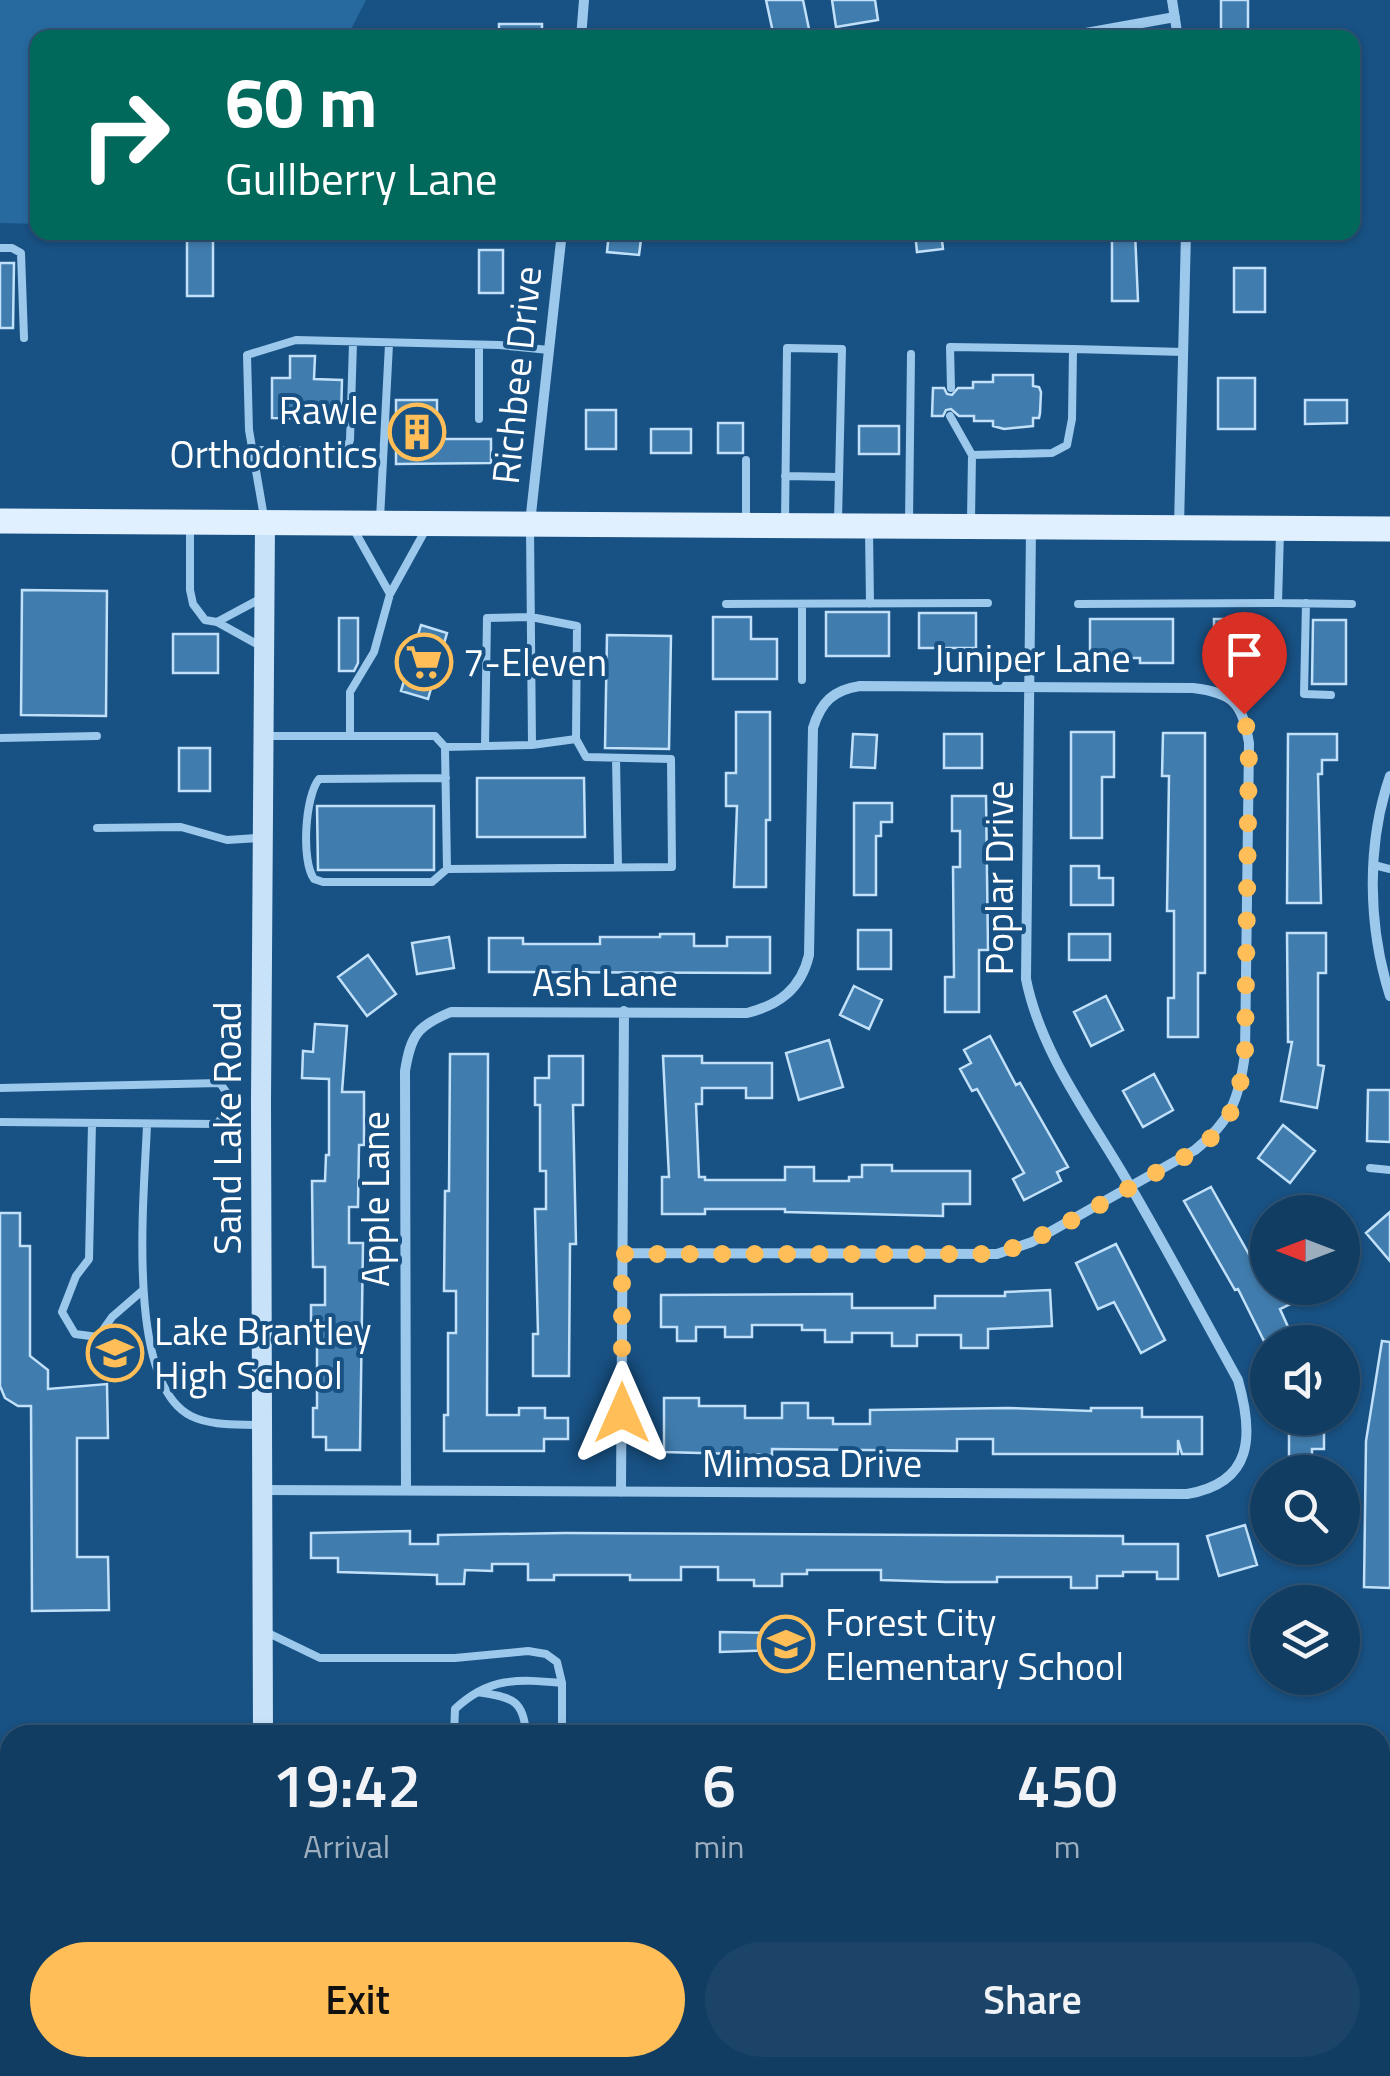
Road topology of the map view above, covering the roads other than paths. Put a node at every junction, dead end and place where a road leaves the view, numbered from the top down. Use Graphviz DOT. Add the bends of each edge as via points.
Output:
graph roads {
  1 [pos="584,0"];
  2 [pos="1172,0"];
  3 [pos="1174,17"];
  4 [pos="582,30"];
  5 [pos="1102,30"];
  6 [pos="1176,30"];
  7 [pos="561,240"];
  8 [pos="1186,240"];
  9 [pos="0,248"];
  10 [pos="24,338"];
  11 [pos="353,343"];
  12 [pos="389,344"];
  13 [pos="479,345"];
  14 [pos="1072,349"];
  15 [pos="549,350"];
  16 [pos="1184,352"];
  17 [pos="911,354"];
  18 [pos="951,388"];
  19 [pos="950,416"];
  20 [pos="478,419"];
  21 [pos="252,450"];
  22 [pos="972,455"];
  23 [pos="746,460"];
  24 [pos="786,476"];
  25 [pos="839,477"];
  26 [pos="0,520"];
  27 [pos="190,521"];
  28 [pos="265,522"];
  29 [pos="350,522"];
  30 [pos="380,522"];
  31 [pos="430,523"];
  32 [pos="530,524"];
  33 [pos="746,524"];
  34 [pos="785,525"];
  35 [pos="838,526"];
  36 [pos="868,526"];
  37 [pos="909,526"];
  38 [pos="971,526"];
  39 [pos="1032,527"];
  40 [pos="1180,528"];
  41 [pos="1280,528"];
  42 [pos="1390,529"];
  43 [pos="390,594"];
  44 [pos="264,597"];
  45 [pos="988,603"];
  46 [pos="1278,603"];
  47 [pos="726,604"];
  48 [pos="802,604"];
  49 [pos="870,604"];
  50 [pos="1078,604"];
  51 [pos="1306,604"];
  52 [pos="1352,604"];
  53 [pos="531,617"];
  54 [pos="217,622"];
  55 [pos="264,648"];
  56 [pos="802,680"];
  57 [pos="1031,689"];
  58 [pos="1331,695"];
  59 [pos="98,736"];
  60 [pos="264,736"];
  61 [pos="350,736"];
  62 [pos="0,738"];
  63 [pos="576,739"];
  64 [pos="532,745"];
  65 [pos="486,746"];
  66 [pos="445,747"];
  67 [pos="616,758"];
  68 [pos="1390,776"];
  69 [pos="446,778"];
  70 [pos="98,828"];
  71 [pos="263,837"];
  72 [pos="1374,865"];
  73 [pos="618,867"];
  74 [pos="1390,868"];
  75 [pos="447,869"];
  76 [pos="792,991"];
  77 [pos="1390,996"];
  78 [pos="624,1011"];
  79 [pos="418,1030"];
  80 [pos="0,1088"];
  81 [pos="233,1102"];
  82 [pos="261,1102"];
  83 [pos="0,1122"];
  84 [pos="92,1123"];
  85 [pos="147,1124"];
  86 [pos="1370,1168"];
  87 [pos="1390,1170"];
  88 [pos="1131,1187"];
  89 [pos="622,1254"];
  90 [pos="142,1291"];
  91 [pos="262,1425"];
  92 [pos="1235,1472"];
  93 [pos="262,1490"];
  94 [pos="406,1490"];
  95 [pos="621,1492"];
  96 [pos="263,1630"];
  97 [pos="562,1683"];
  98 [pos="474,1692"];
  99 [pos="263,1725"];
  100 [pos="454,1725"];
  101 [pos="526,1725"];
  102 [pos="562,1725"];
  1 -- 4 [label="street"];
  2 -- 3 [label="street"];
  3 -- 5 [label="street"];
  3 -- 6 [label="street"];
  7 -- 15 [label="street, Richbee Drive"];
  8 -- 16 [label="street"];
  9 -- 10 [label="lane" via="21,253"];
  11 -- 12 [label="lane"];
  11 -- 21 [label="lane" via="346,450"];
  11 -- 21 [label="lane" via="296,340 247,356"];
  12 -- 13 [label="lane"];
  12 -- 30 [label="lane"];
  13 -- 15 [label="lane"];
  13 -- 20 [label="lane"];
  14 -- 16 [label="lane"];
  14 -- 18 [label="lane" via="950,347"];
  14 -- 22 [label="lane" via="1066,445 1042,454"];
  15 -- 32 [label="street, Richbee Drive"];
  16 -- 40 [label="street"];
  17 -- 37 [label="lane"];
  19 -- 22 [label="lane"];
  21 -- 28 [label="lane"];
  22 -- 38 [label="lane"];
  23 -- 33 [label="lane"];
  24 -- 25 [label="lane"];
  24 -- 25 [label="lane" via="787,348 842,349"];
  24 -- 34 [label="lane"];
  25 -- 35 [label="lane"];
  26 -- 27 [label="main road"];
  27 -- 28 [label="main road"];
  27 -- 54 [label="lane" via="193,604 205,620"];
  28 -- 29 [label="main road"];
  28 -- 44 [label="street, Sand Lake Road"];
  29 -- 30 [label="main road"];
  29 -- 43 [label="lane"];
  30 -- 31 [label="main road"];
  31 -- 32 [label="main road"];
  31 -- 43 [label="lane"];
  32 -- 33 [label="main road"];
  32 -- 53 [label="lane"];
  33 -- 34 [label="main road"];
  34 -- 35 [label="main road"];
  35 -- 36 [label="main road"];
  36 -- 37 [label="main road"];
  36 -- 49 [label="lane"];
  37 -- 38 [label="main road"];
  38 -- 39 [label="main road"];
  39 -- 40 [label="main road"];
  39 -- 57 [label="street, Poplar Drive"];
  40 -- 41 [label="main road"];
  41 -- 42 [label="main road"];
  41 -- 46 [label="lane"];
  43 -- 61 [label="lane" via="374,652 350,692"];
  44 -- 54 [label="lane"];
  44 -- 55 [label="street, Sand Lake Road"];
  45 -- 49 [label="lane"];
  46 -- 50 [label="lane"];
  46 -- 51 [label="lane"];
  47 -- 48 [label="lane"];
  48 -- 49 [label="lane"];
  48 -- 56 [label="lane"];
  51 -- 52 [label="lane"];
  51 -- 58 [label="lane" via="1304,694"];
  53 -- 63 [label="lane" via="577,626"];
  53 -- 64 [label="lane"];
  53 -- 65 [label="lane" via="487,618"];
  54 -- 55 [label="lane"];
  55 -- 60 [label="street, Sand Lake Road"];
  57 -- 76 [label="street, Juniper Lane" via="860,686 842,689 819,709 813,728 809,955"];
  57 -- 88 [label="street, Poplar Drive" via="1026,979 1033,1014"];
  57 -- 88 [label="street, Juniper Lane" via="1193,688 1217,691 1244,714 1249,742 1240,1086 1218,1131"];
  59 -- 62 [label="lane"];
  60 -- 61 [label="lane"];
  60 -- 71 [label="street, Sand Lake Road"];
  61 -- 66 [label="lane" via="435,736"];
  63 -- 64 [label="lane"];
  63 -- 67 [label="lane" via="586,757"];
  64 -- 65 [label="lane"];
  65 -- 66 [label="lane"];
  66 -- 69 [label="lane"];
  67 -- 73 [label="lane"];
  67 -- 73 [label="lane" via="671,760 672,866"];
  68 -- 72 [label="street" via="1379,808"];
  69 -- 75 [label="lane"];
  69 -- 75 [label="lane" via="319,780 309,798 307,858 309,872 324,882 432,882"];
  70 -- 71 [label="lane" via="181,827 227,840"];
  71 -- 82 [label="street, Sand Lake Road"];
  72 -- 74 [label="lane"];
  72 -- 77 [label="street" via="1375,920"];
  73 -- 75 [label="lane"];
  76 -- 78 [label="street, Ash Lane" via="747,1013"];
  78 -- 79 [label="street, Ash Lane" via="451,1012"];
  78 -- 89 [label="street"];
  79 -- 94 [label="street, Apple Lane" via="404,1071"];
  80 -- 81 [label="lane" via="220,1082"];
  81 -- 82 [label="lane"];
  81 -- 85 [label="lane" via="218,1124"];
  82 -- 91 [label="street, Sand Lake Road"];
  83 -- 84 [label="lane"];
  84 -- 85 [label="lane"];
  84 -- 90 [label="lane" via="89,1259 62,1312 74,1334 98,1337"];
  85 -- 90 [label="lane"];
  86 -- 87 [label="lane"];
  88 -- 89 [label="street" via="997,1254"];
  88 -- 92 [label="street, Poplar Drive" via="1238,1380 1246,1427"];
  89 -- 95 [label="street"];
  90 -- 91 [label="lane" via="150,1348 178,1407 213,1422"];
  91 -- 93 [label="street, Sand Lake Road"];
  92 -- 95 [label="street, Mimosa Drive" via="1220,1486 1187,1494"];
  93 -- 94 [label="street, Mimosa Drive"];
  93 -- 96 [label="street, Sand Lake Road"];
  94 -- 95 [label="street, Mimosa Drive"];
  96 -- 97 [label="lane" via="320,1658 546,1654 557,1662"];
  96 -- 99 [label="street, Sand Lake Road"];
  97 -- 98 [label="lane" via="504,1682"];
  97 -- 102 [label="lane"];
  98 -- 100 [label="lane" via="455,1709"];
  98 -- 101 [label="lane" via="510,1698 525,1714"];
}
